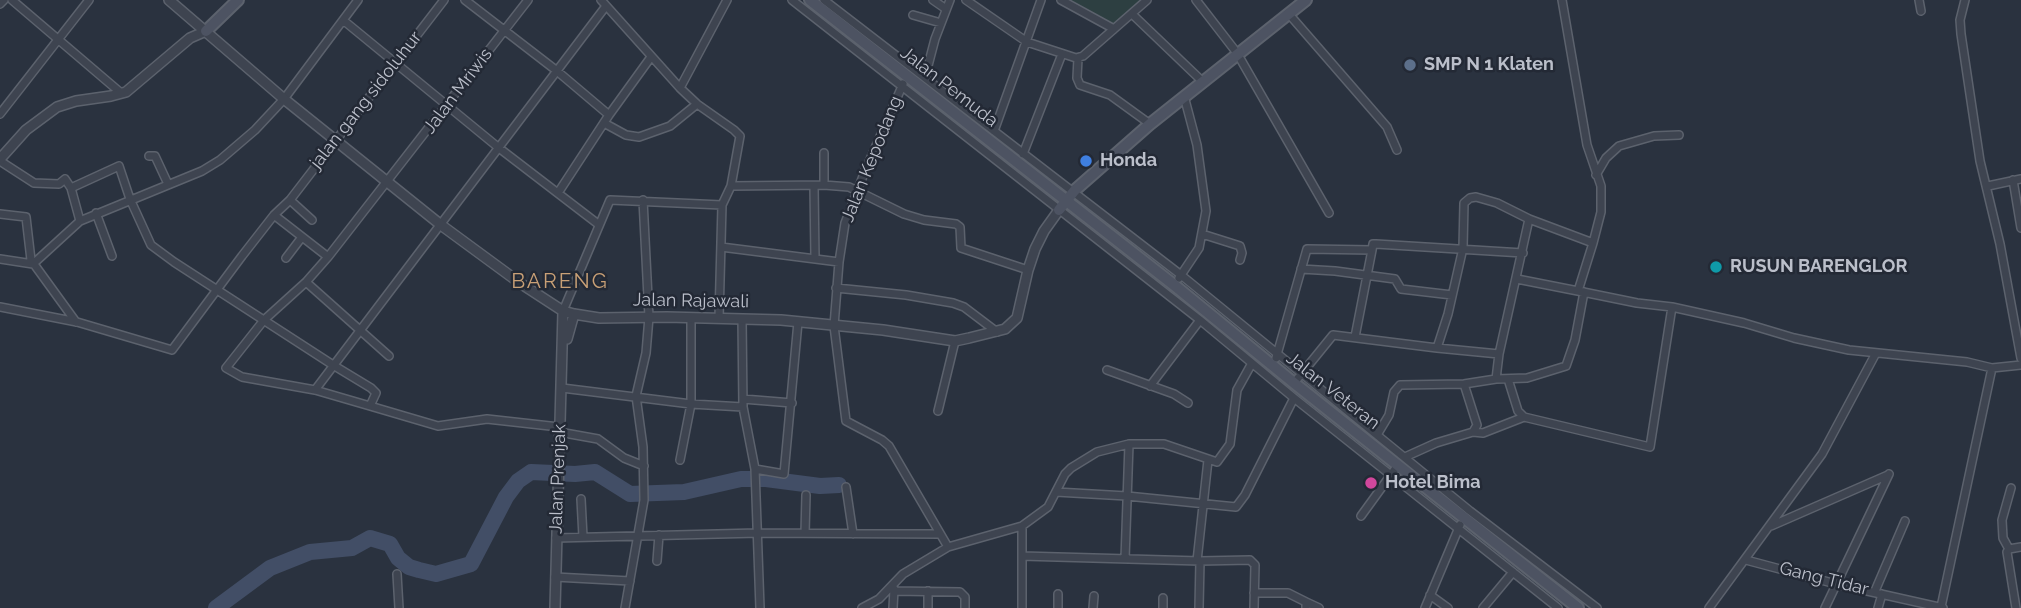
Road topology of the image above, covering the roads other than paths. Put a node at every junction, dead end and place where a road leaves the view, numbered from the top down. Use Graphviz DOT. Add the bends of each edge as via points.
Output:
graph roads {
  1 [pos="4,0"];
  2 [pos="12,0"];
  3 [pos="89,0"];
  4 [pos="169,0"];
  5 [pos="238,0"];
  6 [pos="358,0"];
  7 [pos="444,0"];
  8 [pos="465,0"];
  9 [pos="528,0"];
  10 [pos="727,0"];
  11 [pos="792,0"];
  12 [pos="810,0"];
  13 [pos="824,0"];
  14 [pos="933,0"];
  15 [pos="950,0"];
  16 [pos="966,0"];
  17 [pos="1041,0"];
  18 [pos="1060,0"];
  19 [pos="1147,0"];
  20 [pos="1196,0"];
  21 [pos="1562,0"];
  22 [pos="1919,0"];
  23 [pos="1303,1"];
  24 [pos="604,3"];
  25 [pos="1965,4"];
  26 [pos="0,5"];
  27 [pos="946,9"];
  28 [pos="1921,11"];
  29 [pos="1288,13"];
  30 [pos="1132,14"];
  31 [pos="913,15"];
  32 [pos="343,20"];
  33 [pos="941,23"];
  34 [pos="1114,29"];
  35 [pos="504,30"];
  36 [pos="206,31"];
  37 [pos="57,39"];
  38 [pos="1027,42"];
  39 [pos="1237,53"];
  40 [pos="1062,54"];
  41 [pos="651,57"];
  42 [pos="1078,58"];
  43 [pos="395,62"];
  44 [pos="557,71"];
  45 [pos="925,77"];
  46 [pos="1202,81"];
  47 [pos="905,82"];
  48 [pos="680,88"];
  49 [pos="121,93"];
  50 [pos="1184,96"];
  51 [pos="284,99"];
  52 [pos="697,104"];
  53 [pos="447,105"];
  54 [pos="0,114"];
  55 [pos="607,119"];
  56 [pos="1150,124"];
  57 [pos="994,131"];
  58 [pos="1679,135"];
  59 [pos="335,141"];
  60 [pos="499,148"];
  61 [pos="1397,150"];
  62 [pos="824,153"];
  63 [pos="2,154"];
  64 [pos="1023,154"];
  65 [pos="149,156"];
  66 [pos="1596,175"];
  67 [pos="2017,179"];
  68 [pos="388,182"];
  69 [pos="168,184"];
  70 [pos="824,185"];
  71 [pos="731,186"];
  72 [pos="814,186"];
  73 [pos="1988,186"];
  74 [pos="71,188"];
  75 [pos="858,190"];
  76 [pos="558,193"];
  77 [pos="130,199"];
  78 [pos="290,200"];
  79 [pos="643,200"];
  80 [pos="1066,202"];
  81 [pos="722,205"];
  82 [pos="96,213"];
  83 [pos="1329,213"];
  84 [pos="0,214"];
  85 [pos="274,215"];
  86 [pos="1529,219"];
  87 [pos="312,220"];
  88 [pos="80,221"];
  89 [pos="598,224"];
  90 [pos="441,225"];
  91 [pos="2021,228"];
  92 [pos="1202,234"];
  93 [pos="302,237"];
  94 [pos="1593,243"];
  95 [pos="721,247"];
  96 [pos="1463,248"];
  97 [pos="1373,250"];
  98 [pos="1522,253"];
  99 [pos="112,256"];
  100 [pos="328,257"];
  101 [pos="286,258"];
  102 [pos="815,258"];
  103 [pos="0,260"];
  104 [pos="1240,260"];
  105 [pos="839,262"];
  106 [pos="33,264"];
  107 [pos="1028,270"];
  108 [pos="1301,270"];
  109 [pos="1368,275"];
  110 [pos="1517,279"];
  111 [pos="1178,280"];
  112 [pos="306,282"];
  113 [pos="836,288"];
  114 [pos="216,289"];
  115 [pos="1581,292"];
  116 [pos="1452,295"];
  117 [pos="0,307"];
  118 [pos="1672,307"];
  119 [pos="563,311"];
  120 [pos="574,314"];
  121 [pos="649,317"];
  122 [pos="691,318"];
  123 [pos="719,318"];
  124 [pos="742,319"];
  125 [pos="264,320"];
  126 [pos="1200,320"];
  127 [pos="77,322"];
  128 [pos="798,322"];
  129 [pos="834,326"];
  130 [pos="360,328"];
  131 [pos="997,332"];
  132 [pos="1355,337"];
  133 [pos="954,341"];
  134 [pos="1437,348"];
  135 [pos="563,350"];
  136 [pos="1876,353"];
  137 [pos="1499,354"];
  138 [pos="389,356"];
  139 [pos="2021,358"];
  140 [pos="1275,361"];
  141 [pos="1252,363"];
  142 [pos="333,365"];
  143 [pos="2021,365"];
  144 [pos="1992,368"];
  145 [pos="1107,370"];
  146 [pos="1298,379"];
  147 [pos="1496,379"];
  148 [pos="1508,379"];
  149 [pos="1464,384"];
  150 [pos="1150,386"];
  151 [pos="562,388"];
  152 [pos="315,390"];
  153 [pos="636,396"];
  154 [pos="1294,398"];
  155 [pos="743,403"];
  156 [pos="792,403"];
  157 [pos="1188,403"];
  158 [pos="691,404"];
  159 [pos="370,406"];
  160 [pos="938,411"];
  161 [pos="1524,417"];
  162 [pos="559,429"];
  163 [pos="1473,432"];
  164 [pos="1377,435"];
  165 [pos="1129,444"];
  166 [pos="680,460"];
  167 [pos="1208,460"];
  168 [pos="1401,461"];
  169 [pos="644,466"];
  170 [pos="756,474"];
  171 [pos="1391,475"];
  172 [pos="846,486"];
  173 [pos="2011,488"];
  174 [pos="1056,492"];
  175 [pos="806,495"];
  176 [pos="1127,496"];
  177 [pos="580,499"];
  178 [pos="1202,505"];
  179 [pos="1361,516"];
  180 [pos="1464,519"];
  181 [pos="1905,521"];
  182 [pos="1021,526"];
  183 [pos="1769,527"];
  184 [pos="758,533"];
  185 [pos="805,533"];
  186 [pos="853,534"];
  187 [pos="940,534"];
  188 [pos="659,535"];
  189 [pos="637,536"];
  190 [pos="583,537"];
  191 [pos="556,538"];
  192 [pos="948,547"];
  193 [pos="2021,547"];
  194 [pos="2009,549"];
  195 [pos="1022,555"];
  196 [pos="1125,559"];
  197 [pos="1746,559"];
  198 [pos="1199,561"];
  199 [pos="657,562"];
  200 [pos="1513,572"];
  201 [pos="397,574"];
  202 [pos="555,577"];
  203 [pos="630,581"];
  204 [pos="1836,584"];
  205 [pos="894,588"];
  206 [pos="928,592"];
  207 [pos="1879,592"];
  208 [pos="1254,593"];
  209 [pos="1058,594"];
  210 [pos="1430,595"];
  211 [pos="1094,596"];
  212 [pos="1163,598"];
  213 [pos="1306,605"];
  214 [pos="1923,606"];
  215 [pos="399,608"];
  216 [pos="555,608"];
  217 [pos="625,608"];
  218 [pos="760,608"];
  219 [pos="862,608"];
  220 [pos="893,608"];
  221 [pos="928,608"];
  222 [pos="965,608"];
  223 [pos="1022,608"];
  224 [pos="1058,608"];
  225 [pos="1093,608"];
  226 [pos="1163,608"];
  227 [pos="1199,608"];
  228 [pos="1254,608"];
  229 [pos="1319,608"];
  230 [pos="1425,608"];
  231 [pos="1448,608"];
  232 [pos="1483,608"];
  233 [pos="1558,608"];
  234 [pos="1578,608"];
  235 [pos="1597,608"];
  236 [pos="1709,608"];
  237 [pos="1825,608"];
  238 [pos="1878,608"];
  239 [pos="1942,608"];
  240 [pos="2016,608"];
  1 -- 26 [label="street"];
  2 -- 37 [label="street"];
  3 -- 37 [label="street"];
  4 -- 36 [label="street, Jalan Rajawali"];
  5 -- 36 [label="main road"];
  6 -- 32 [label="street"];
  7 -- 43 [label="street, jalan gang sidoluhur"];
  8 -- 35 [label="street"];
  9 -- 35 [label="street, Jalan Mriwis"];
  10 -- 48 [label="street"];
  11 -- 47 [label="street"];
  12 -- 47 [label="main road, Jalan Pemuda"];
  13 -- 45 [label="street"];
  14 -- 27 [label="street"];
  15 -- 27 [label="street"];
  16 -- 38 [label="street"];
  17 -- 38 [label="street"];
  18 -- 34 [label="street"];
  19 -- 30 [label="street"];
  20 -- 39 [label="street"];
  21 -- 66 [label="street" via="1584,132"];
  22 -- 28 [label="street"];
  23 -- 29 [label="main road"];
  24 -- 41 [label="street"];
  24 -- 44 [label="street"];
  25 -- 73 [label="street" via="1961,34 1980,161"];
  27 -- 33 [label="street"];
  29 -- 39 [label="main road"];
  29 -- 61 [label="street" via="1387,127"];
  30 -- 34 [label="street"];
  30 -- 46 [label="street"];
  31 -- 33 [label="street"];
  32 -- 43 [label="street"];
  32 -- 51 [label="street"];
  33 -- 45 [label="street"];
  34 -- 42 [label="street"];
  35 -- 44 [label="street"];
  35 -- 53 [label="street, Jalan Mriwis"];
  36 -- 49 [label="street" via="190,38"];
  36 -- 51 [label="street, Jalan Rajawali"];
  37 -- 49 [label="street"];
  37 -- 54 [label="street"];
  38 -- 40 [label="street"];
  38 -- 57 [label="street"];
  39 -- 46 [label="main road"];
  39 -- 83 [label="street"];
  40 -- 42 [label="street"];
  40 -- 64 [label="street"];
  41 -- 48 [label="street"];
  41 -- 55 [label="street"];
  42 -- 56 [label="street" via="1080,85 1110,95"];
  43 -- 53 [label="street"];
  43 -- 59 [label="street, jalan gang sidoluhur"];
  44 -- 55 [label="street"];
  44 -- 60 [label="street"];
  45 -- 57 [label="street"];
  46 -- 50 [label="main road"];
  47 -- 75 [label="street, Jalan Kepodang"];
  47 -- 80 [label="main road, Jalan Pemuda"];
  48 -- 52 [label="street"];
  49 -- 63 [label="street" via="57,107"];
  50 -- 56 [label="main road"];
  50 -- 92 [label="street" via="1206,202"];
  51 -- 59 [label="street, Jalan Rajawali"];
  51 -- 69 [label="street" via="220,160"];
  52 -- 55 [label="street" via="670,126 639,138 626,135"];
  52 -- 71 [label="street" via="738,133"];
  53 -- 60 [label="street"];
  53 -- 68 [label="street, Jalan Mriwis"];
  55 -- 76 [label="street"];
  56 -- 80 [label="main road"];
  57 -- 64 [label="street"];
  58 -- 66 [label="street" via="1654,136 1619,146 1605,158"];
  59 -- 68 [label="street, Jalan Rajawali"];
  59 -- 78 [label="street, jalan gang sidoluhur"];
  60 -- 76 [label="street"];
  60 -- 90 [label="street"];
  62 -- 70 [label="street"];
  63 -- 74 [label="street" via="34,183 59,184 65,179"];
  64 -- 80 [label="street"];
  65 -- 69 [label="street" via="155,156"];
  66 -- 94 [label="street" via="1602,204"];
  67 -- 73 [label="street"];
  67 -- 91 [label="street"];
  68 -- 90 [label="street, Jalan Rajawali"];
  68 -- 100 [label="street, Jalan Mriwis"];
  69 -- 77 [label="street"];
  70 -- 72 [label="street"];
  70 -- 75 [label="street"];
  71 -- 72 [label="street"];
  71 -- 81 [label="street"];
  72 -- 102 [label="street"];
  73 -- 139 [label="street"];
  74 -- 77 [label="street" via="119,166"];
  74 -- 88 [label="street"];
  75 -- 105 [label="street, Jalan Kepodang" via="845,223"];
  75 -- 107 [label="street" via="904,214 956,224 961,248"];
  76 -- 89 [label="street"];
  77 -- 82 [label="street"];
  77 -- 114 [label="street" via="151,245"];
  78 -- 85 [label="street, jalan gang sidoluhur"];
  78 -- 87 [label="street"];
  79 -- 81 [label="street"];
  79 -- 89 [label="street" via="610,200"];
  79 -- 121 [label="street"];
  80 -- 107 [label="street" via="1044,231"];
  80 -- 111 [label="main road, Jalan Veteran"];
  80 -- 126 [label="street"];
  81 -- 95 [label="street"];
  82 -- 88 [label="street"];
  82 -- 99 [label="street"];
  84 -- 106 [label="street" via="26,217"];
  85 -- 93 [label="street"];
  85 -- 114 [label="street, jalan gang sidoluhur"];
  86 -- 94 [label="street"];
  86 -- 96 [label="street" via="1485,198 1470,198 1464,203"];
  86 -- 98 [label="street"];
  88 -- 106 [label="street"];
  89 -- 119 [label="street"];
  90 -- 119 [label="street, Jalan Rajawali"];
  90 -- 130 [label="street"];
  92 -- 104 [label="street" via="1240,246"];
  92 -- 111 [label="street" via="1199,248"];
  93 -- 100 [label="street"];
  93 -- 101 [label="street"];
  94 -- 115 [label="street"];
  95 -- 102 [label="street"];
  95 -- 123 [label="street"];
  96 -- 97 [label="street" via="1373,244"];
  96 -- 98 [label="street"];
  96 -- 116 [label="street"];
  97 -- 108 [label="street" via="1310,248"];
  97 -- 109 [label="street"];
  98 -- 110 [label="street"];
  100 -- 112 [label="street, Jalan Mriwis"];
  102 -- 105 [label="street"];
  103 -- 106 [label="street"];
  105 -- 113 [label="street, Jalan Kepodang"];
  106 -- 127 [label="street"];
  107 -- 131 [label="street" via="1017,318"];
  108 -- 109 [label="street"];
  108 -- 140 [label="street"];
  109 -- 116 [label="street" via="1395,279 1401,289"];
  109 -- 132 [label="street"];
  110 -- 115 [label="street"];
  110 -- 137 [label="street"];
  111 -- 140 [label="main road, Jalan Veteran" via="1224,326"];
  111 -- 140 [label="street" via="1227,313"];
  112 -- 125 [label="street, Jalan Mriwis"];
  112 -- 130 [label="street"];
  113 -- 129 [label="street, Jalan Kepodang"];
  113 -- 131 [label="street" via="953,303"];
  114 -- 125 [label="street"];
  114 -- 127 [label="street, jalan gang sidoluhur" via="172,350"];
  115 -- 118 [label="street"];
  115 -- 148 [label="street" via="1576,340 1566,366"];
  116 -- 134 [label="street"];
  117 -- 127 [label="street"];
  118 -- 136 [label="street"];
  118 -- 161 [label="street" via="1651,446"];
  119 -- 120 [label="street, Jalan Rajawali"];
  119 -- 135 [label="street, Jalan Prenjak"];
  120 -- 121 [label="street, Jalan Rajawali"];
  120 -- 135 [label="street, Jalan Prenjak"];
  121 -- 122 [label="street, Jalan Rajawali"];
  121 -- 153 [label="street"];
  122 -- 123 [label="street, Jalan Rajawali"];
  122 -- 158 [label="street"];
  123 -- 124 [label="street, Jalan Rajawali"];
  124 -- 128 [label="street, Jalan Rajawali"];
  124 -- 155 [label="street"];
  125 -- 142 [label="street"];
  125 -- 152 [label="street, Jalan Mriwis" via="226,368 242,377"];
  126 -- 141 [label="street"];
  126 -- 150 [label="street"];
  128 -- 129 [label="street, Jalan Rajawali"];
  128 -- 156 [label="street"];
  129 -- 133 [label="street, Jalan Rajawali"];
  129 -- 187 [label="street, Jalan Kepodang" via="846,421 889,446"];
  130 -- 138 [label="street"];
  130 -- 142 [label="street"];
  131 -- 133 [label="street, Jalan Rajawali"];
  132 -- 134 [label="street"];
  132 -- 146 [label="street" via="1333,335"];
  133 -- 160 [label="street"];
  134 -- 137 [label="street"];
  135 -- 151 [label="street, Jalan Prenjak"];
  136 -- 144 [label="street"];
  136 -- 183 [label="street" via="1831,438"];
  137 -- 147 [label="street"];
  140 -- 146 [label="main road, Jalan Veteran"];
  141 -- 154 [label="street"];
  141 -- 167 [label="street" via="1237,390 1230,444 1217,462"];
  142 -- 152 [label="street"];
  142 -- 159 [label="street" via="374,390"];
  143 -- 144 [label="street"];
  144 -- 239 [label="street"];
  145 -- 150 [label="street"];
  146 -- 164 [label="street"];
  146 -- 168 [label="main road, Jalan Veteran"];
  147 -- 148 [label="street"];
  147 -- 149 [label="street"];
  148 -- 161 [label="street"];
  149 -- 163 [label="street" via="1477,421"];
  149 -- 164 [label="street" via="1400,385"];
  150 -- 157 [label="street"];
  151 -- 153 [label="street"];
  151 -- 162 [label="street, Jalan Prenjak"];
  152 -- 159 [label="street"];
  153 -- 158 [label="street"];
  153 -- 169 [label="street"];
  154 -- 171 [label="street"];
  154 -- 178 [label="street" via="1240,505"];
  155 -- 156 [label="street"];
  155 -- 158 [label="street"];
  155 -- 170 [label="street"];
  156 -- 170 [label="street" via="783,474"];
  158 -- 166 [label="street"];
  159 -- 162 [label="street" via="438,426 492,419"];
  161 -- 163 [label="street" via="1483,433"];
  162 -- 169 [label="street" via="598,439"];
  162 -- 191 [label="street, Jalan Prenjak"];
  163 -- 168 [label="street" via="1436,443"];
  164 -- 168 [label="street"];
  165 -- 167 [label="street" via="1170,445"];
  165 -- 174 [label="street" via="1084,458 1065,474"];
  165 -- 176 [label="street"];
  167 -- 178 [label="street"];
  168 -- 171 [label="street"];
  168 -- 180 [label="main road, Jalan Veteran"];
  169 -- 189 [label="street"];
  170 -- 184 [label="street"];
  171 -- 179 [label="street"];
  171 -- 180 [label="street"];
  172 -- 186 [label="street"];
  173 -- 194 [label="street" via="2002,520"];
  174 -- 176 [label="street"];
  174 -- 182 [label="street" via="1048,507"];
  175 -- 185 [label="street"];
  176 -- 178 [label="street"];
  176 -- 196 [label="street"];
  177 -- 190 [label="street"];
  178 -- 198 [label="street"];
  180 -- 200 [label="street"];
  180 -- 210 [label="street"];
  180 -- 234 [label="main road, Jalan Veteran"];
  180 -- 235 [label="street"];
  181 -- 207 [label="street"];
  182 -- 192 [label="street"];
  182 -- 195 [label="street"];
  183 -- 197 [label="street"];
  183 -- 204 [label="street" via="1889,474"];
  184 -- 185 [label="street"];
  184 -- 188 [label="street"];
  184 -- 218 [label="street"];
  185 -- 186 [label="street"];
  186 -- 187 [label="street"];
  187 -- 192 [label="street"];
  188 -- 189 [label="street"];
  188 -- 199 [label="street"];
  189 -- 190 [label="street"];
  189 -- 203 [label="street"];
  190 -- 191 [label="street"];
  191 -- 202 [label="street, Jalan Prenjak"];
  192 -- 205 [label="street" via="903,574"];
  193 -- 194 [label="street"];
  194 -- 240 [label="street"];
  195 -- 196 [label="street"];
  195 -- 223 [label="street"];
  196 -- 198 [label="street"];
  197 -- 204 [label="street, Gang Tidar"];
  197 -- 236 [label="street"];
  198 -- 208 [label="street" via="1254,561"];
  198 -- 227 [label="street"];
  200 -- 232 [label="street"];
  200 -- 233 [label="street"];
  201 -- 215 [label="street"];
  202 -- 203 [label="street"];
  202 -- 216 [label="street, Jalan Prenjak"];
  203 -- 217 [label="street"];
  204 -- 207 [label="street, Gang Tidar"];
  204 -- 237 [label="street"];
  205 -- 206 [label="street"];
  205 -- 219 [label="street"];
  205 -- 220 [label="street"];
  206 -- 221 [label="street"];
  206 -- 222 [label="street" via="960,592"];
  207 -- 214 [label="street, Gang Tidar"];
  207 -- 238 [label="street"];
  208 -- 213 [label="street" via="1288,593"];
  208 -- 228 [label="street"];
  209 -- 224 [label="street"];
  210 -- 230 [label="street"];
  210 -- 231 [label="street"];
  211 -- 225 [label="street"];
  212 -- 226 [label="street"];
  213 -- 229 [label="street"];
  214 -- 239 [label="street, Gang Tidar"];
}
